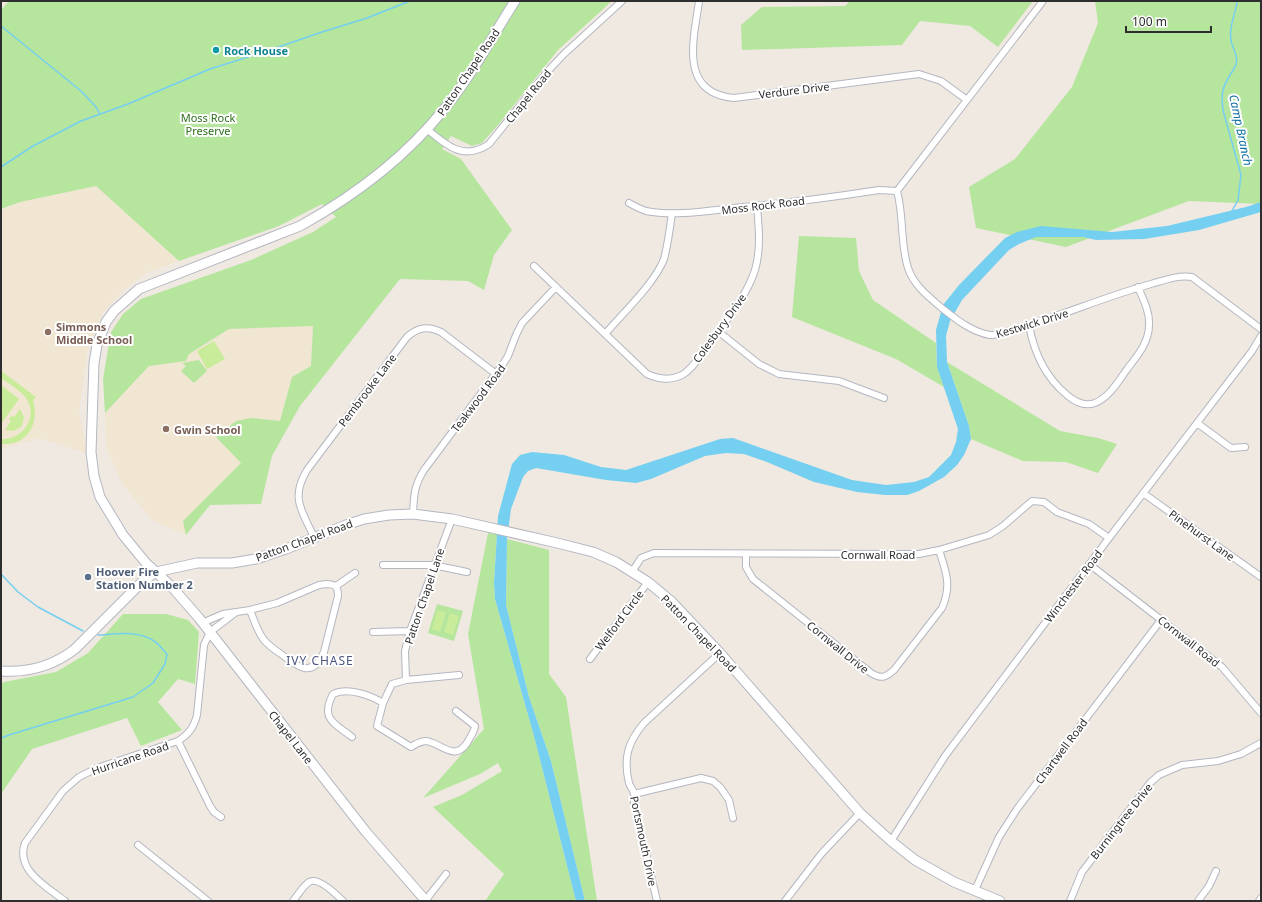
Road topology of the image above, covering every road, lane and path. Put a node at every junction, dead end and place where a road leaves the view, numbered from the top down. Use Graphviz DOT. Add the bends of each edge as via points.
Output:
graph roads {
  1 [pos="514,1"];
  2 [pos="622,1"];
  3 [pos="699,1"];
  4 [pos="1043,1"];
  5 [pos="967,100"];
  6 [pos="427,129"];
  7 [pos="898,191"];
  8 [pos="629,203"];
  9 [pos="757,207"];
  10 [pos="672,213"];
  11 [pos="534,266"];
  12 [pos="1138,287"];
  13 [pos="556,288"];
  14 [pos="1029,325"];
  15 [pos="1261,329"];
  16 [pos="719,332"];
  17 [pos="605,334"];
  18 [pos="1261,336"];
  19 [pos="496,374"];
  20 [pos="884,398"];
  21 [pos="1197,423"];
  22 [pos="1246,447"];
  23 [pos="1144,492"];
  24 [pos="413,514"];
  25 [pos="452,518"];
  26 [pos="314,537"];
  27 [pos="1109,538"];
  28 [pos="939,550"];
  29 [pos="746,554"];
  30 [pos="1089,564"];
  31 [pos="383,565"];
  32 [pos="433,565"];
  33 [pos="156,572"];
  34 [pos="468,572"];
  35 [pos="632,572"];
  36 [pos="356,573"];
  37 [pos="1261,577"];
  38 [pos="648,582"];
  39 [pos="336,586"];
  40 [pos="250,610"];
  41 [pos="235,613"];
  42 [pos="1161,620"];
  43 [pos="202,623"];
  44 [pos="410,631"];
  45 [pos="210,632"];
  46 [pos="373,632"];
  47 [pos="720,653"];
  48 [pos="590,659"];
  49 [pos="1,671"];
  50 [pos="459,675"];
  51 [pos="406,680"];
  52 [pos="382,703"];
  53 [pos="456,711"];
  54 [pos="1261,713"];
  55 [pos="352,737"];
  56 [pos="178,742"];
  57 [pos="1261,743"];
  58 [pos="634,794"];
  59 [pos="860,813"];
  60 [pos="221,818"];
  61 [pos="733,818"];
  62 [pos="891,841"];
  63 [pos="138,845"];
  64 [pos="1216,871"];
  65 [pos="446,874"];
  66 [pos="975,890"];
  67 [pos="1261,898"];
  68 [pos="62,900"];
  69 [pos="997,900"];
  70 [pos="208,901"];
  71 [pos="293,901"];
  72 [pos="343,901"];
  73 [pos="426,901"];
  74 [pos="657,901"];
  75 [pos="785,901"];
  76 [pos="1070,901"];
  77 [pos="1198,901"];
  78 [pos="1259,901"];
  1 -- 6 [label="street, Patton Chapel Road" via="458,91"];
  2 -- 6 [label="street, Chapel Road" via="547,72 489,144 474,152 465,152 442,142"];
  3 -- 5 [label="street, Verdure Drive" via="692,56 701,83 712,93 734,98 919,74 941,81"];
  4 -- 5 [label="street"];
  5 -- 7 [label="street"];
  6 -- 33 [label="street, Patton Chapel Road" via="367,184 322,214 287,231 139,290 114,311 106,322 97,345 94,363 91,452 94,476 100,497 115,524"];
  7 -- 9 [label="street, Moss Rock Road" via="879,190"];
  7 -- 14 [label="street, Kestwick Drive" via="908,268 916,285 959,322 976,331 992,336"];
  8 -- 10 [label="street, Moss Rock Road" via="645,211"];
  9 -- 10 [label="street, Moss Rock Road"];
  9 -- 16 [label="street, Colesbury Drive" via="760,244 755,270 746,292"];
  10 -- 17 [label="street" via="667,246 659,269"];
  11 -- 13 [label="street, Colesbury Drive"];
  12 -- 14 [label="street, Kestwick Drive"];
  12 -- 14 [label="street" via="1150,325 1144,347 1116,385 1096,402 1085,404 1074,401 1056,386 1043,368"];
  12 -- 15 [label="street, Kestwick Drive" via="1182,276 1192,277"];
  13 -- 17 [label="street, Colesbury Drive"];
  13 -- 19 [label="street, Teakwood Road" via="522,323 508,356"];
  16 -- 17 [label="street, Colesbury Drive" via="687,371 676,377 662,379 647,374"];
  16 -- 20 [label="street" via="759,364 778,374 839,381"];
  18 -- 21 [label="street, Winchester Road"];
  19 -- 24 [label="street, Teakwood Road" via="416,482"];
  19 -- 26 [label="street, Pembrooke Lane" via="435,329 425,328 407,337 300,480 300,507"];
  21 -- 22 [label="street" via="1231,448"];
  21 -- 23 [label="street, Winchester Road"];
  23 -- 27 [label="street, Winchester Road"];
  23 -- 37 [label="street, Pinehurst Lane"];
  24 -- 25 [label="street, Patton Chapel Road"];
  24 -- 26 [label="street, Patton Chapel Road" via="364,519"];
  25 -- 32 [label="street, Patton Chapel Lane"];
  25 -- 35 [label="street, Patton Chapel Road" via="593,552"];
  26 -- 33 [label="street, Patton Chapel Road" via="244,562 197,563"];
  27 -- 28 [label="street, Cornwall Road" via="1089,524 1057,512 1044,502 1032,501 989,535"];
  27 -- 30 [label="street, Winchester Road"];
  28 -- 29 [label="street, Cornwall Road" via="911,554"];
  28 -- 29 [label="street, Cornwall Drive" via="948,580 947,598 894,670 882,678 870,674 753,579 746,567"];
  29 -- 35 [label="street, Cornwall Road" via="654,553 640,558"];
  30 -- 42 [label="street, Cornwall Road"];
  30 -- 62 [label="street, Winchester Road" via="945,756"];
  31 -- 32 [label="street"];
  32 -- 34 [label="street"];
  32 -- 44 [label="street, Patton Chapel Lane"];
  33 -- 43 [label="street, Chapel Lane"];
  33 -- 49 [label="street" via="143,581 66,656 36,669"];
  35 -- 38 [label="street, Patton Chapel Road"];
  36 -- 39 [label="street"];
  38 -- 47 [label="street, Patton Chapel Road" via="672,602"];
  38 -- 48 [label="street, Welford Circle"];
  39 -- 40 [label="street" via="319,585 277,603"];
  39 -- 40 [label="street" via="338,596 324,652 321,660 308,668 303,669 293,664 264,640"];
  40 -- 41 [label="street"];
  41 -- 43 [label="street" via="223,614"];
  41 -- 45 [label="street"];
  42 -- 54 [label="street, Cornwall Road" via="1222,668"];
  42 -- 66 [label="street, Chartwell Road" via="1017,809 999,836"];
  43 -- 45 [label="street, Chapel Lane"];
  44 -- 46 [label="street"];
  44 -- 51 [label="street, Patton Chapel Lane" via="405,651"];
  45 -- 56 [label="street, Hurricane Road" via="204,645 197,715 192,729"];
  45 -- 73 [label="street, Chapel Lane" via="366,832"];
  47 -- 58 [label="street, Portsmouth Drive" via="644,722 633,736 627,751 626,767 629,785"];
  47 -- 59 [label="street, Patton Chapel Road"];
  50 -- 51 [label="street"];
  51 -- 52 [label="street" via="392,684"];
  52 -- 53 [label="street" via="377,726 411,747 417,742 427,741 448,751 456,751 464,746 475,726"];
  52 -- 55 [label="street" via="354,692 333,694 328,716"];
  56 -- 60 [label="street" via="210,806"];
  56 -- 68 [label="street, Hurricane Road" via="97,768 79,777 63,791 30,835 22,850 25,865"];
  57 -- 76 [label="street, Burningtree Drive" via="1241,754 1218,761 1182,765 1159,775 1150,783 1082,872"];
  58 -- 61 [label="street" via="701,778 720,787 729,800"];
  58 -- 74 [label="street, Portsmouth Drive"];
  59 -- 62 [label="street, Patton Chapel Road"];
  59 -- 75 [label="street" via="822,853"];
  62 -- 66 [label="street, Patton Chapel Road" via="915,860 954,882"];
  63 -- 70 [label="street"];
  64 -- 77 [label="street"];
  65 -- 73 [label="street"];
  66 -- 69 [label="street, Patton Chapel Road"];
  67 -- 78 [label="street"];
  71 -- 72 [label="street" via="304,886 313,880 324,885"];
}
